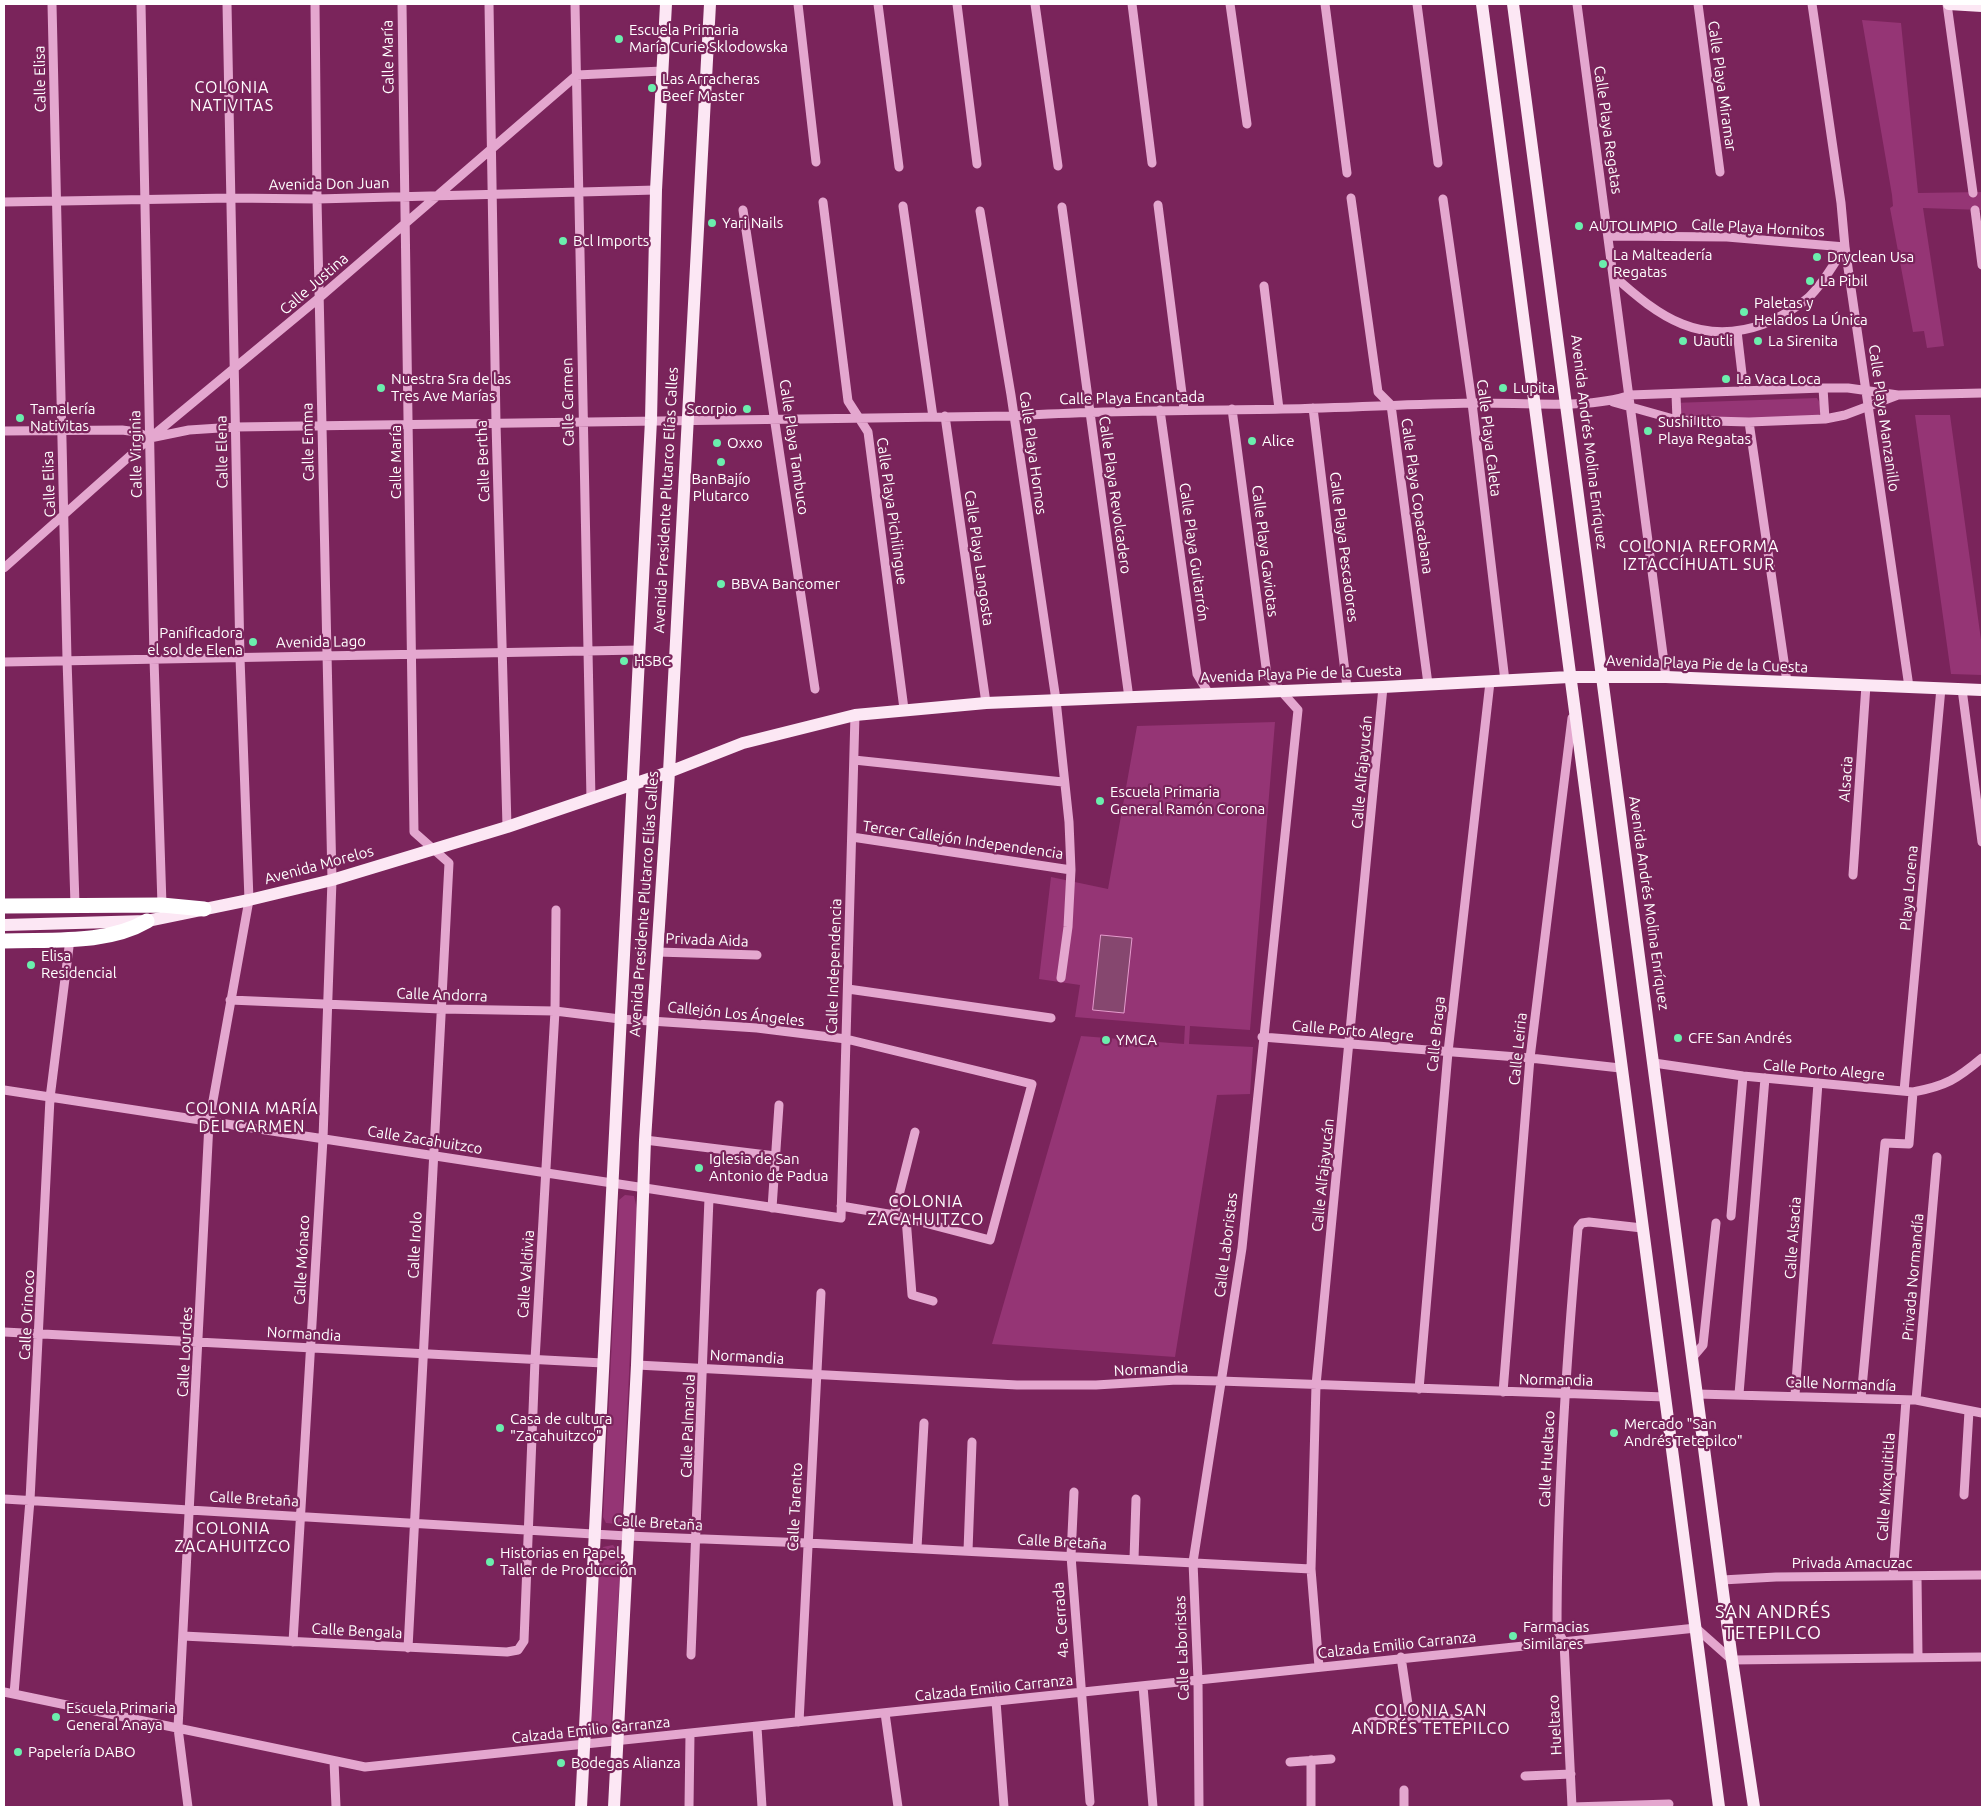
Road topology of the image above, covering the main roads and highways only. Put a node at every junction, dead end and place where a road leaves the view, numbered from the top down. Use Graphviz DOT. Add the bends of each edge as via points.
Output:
graph roads {
  1 [pos="666,4"];
  2 [pos="710,4"];
  3 [pos="1482,4"];
  4 [pos="1513,4"];
  5 [pos="1948,4"];
  6 [pos="1982,6"];
  7 [pos="1603,676"];
  8 [pos="1569,677"];
  9 [pos="1982,690"];
  10 [pos="669,772"];
  11 [pos="633,785"];
  12 [pos="4,906"];
  13 [pos="204,909"];
  14 [pos="147,921"];
  15 [pos="4,926"];
  16 [pos="4,941"];
  17 [pos="580,1807"];
  18 [pos="614,1807"];
  19 [pos="1719,1807"];
  20 [pos="1754,1807"];
  1 -- 11 [label="main road, Avenida Presidente Plutarco Elías Calles" via="656,190 651,420"];
  2 -- 10 [label="main road, Avenida Presidente Plutarco Elías Calles"];
  3 -- 8 [label="main road"];
  4 -- 7 [label="main road, Avenida Andrés Molina Enríquez"];
  5 -- 6 [label="main road"];
  7 -- 8 [label="main road, Avenida Playa Pie de la Cuesta"];
  7 -- 9 [label="main road, Avenida Playa Pie de la Cuesta"];
  7 -- 20 [label="main road, Avenida Andrés Molina Enríquez"];
  8 -- 10 [label="main road, Avenida Playa Pie de la Cuesta" via="986,703 855,714 743,744"];
  8 -- 19 [label="main road"];
  10 -- 11 [label="main road, Avenida Playa Pie de la Cuesta"];
  10 -- 18 [label="main road, Avenida Presidente Plutarco Elías Calles" via="645,1140"];
  11 -- 13 [label="main road, Avenida Morelos" via="434,851 332,880"];
  11 -- 17 [label="main road, Avenida Presidente Plutarco Elías Calles"];
  12 -- 13 [label="highway" via="162,905"];
  13 -- 14 [label="main road, Avenida Morelos"];
  14 -- 15 [label="main road, Avenida Morelos"];
  14 -- 16 [label="highway" via="122,932 70,939"];
}
